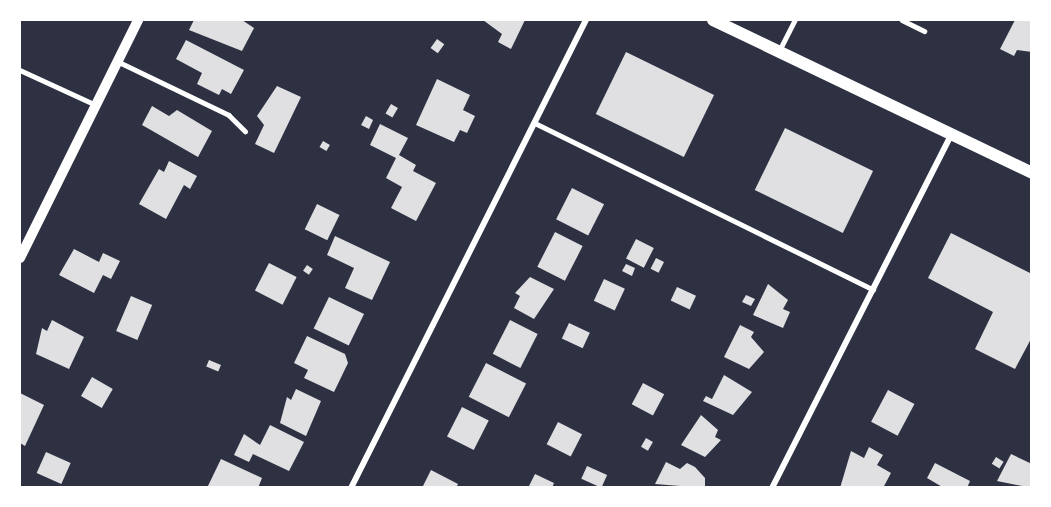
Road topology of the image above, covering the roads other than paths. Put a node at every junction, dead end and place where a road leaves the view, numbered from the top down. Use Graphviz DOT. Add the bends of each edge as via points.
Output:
graph roads {
  1 [pos="138,20"];
  2 [pos="586,20"];
  3 [pos="713,20"];
  4 [pos="795,20"];
  5 [pos="902,20"];
  6 [pos="925,31"];
  7 [pos="778,51"];
  8 [pos="117,62"];
  9 [pos="20,70"];
  10 [pos="97,105"];
  11 [pos="535,123"];
  12 [pos="245,131"];
  13 [pos="951,134"];
  14 [pos="1032,173"];
  15 [pos="20,258"];
  16 [pos="873,289"];
  17 [pos="351,488"];
  18 [pos="772,488"];
  1 -- 8 [label="street"];
  2 -- 11 [label="street"];
  3 -- 7 [label="main road"];
  4 -- 7 [label="lane"];
  5 -- 6 [label="lane"];
  7 -- 13 [label="main road"];
  8 -- 10 [label="street"];
  8 -- 12 [label="lane" via="229,115"];
  9 -- 10 [label="lane"];
  10 -- 15 [label="street"];
  11 -- 16 [label="lane"];
  11 -- 17 [label="street"];
  13 -- 14 [label="main road"];
  13 -- 16 [label="street"];
  16 -- 18 [label="street"];
}
